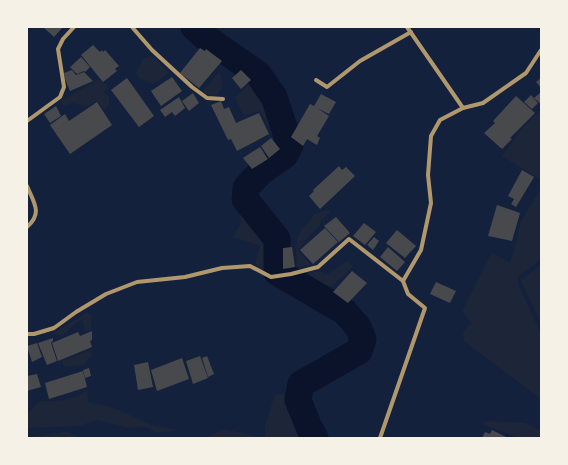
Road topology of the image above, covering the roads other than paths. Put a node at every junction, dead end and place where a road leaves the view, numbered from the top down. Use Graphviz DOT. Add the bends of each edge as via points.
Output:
graph roads {
  1 [pos="74,27"];
  2 [pos="132,27"];
  3 [pos="407,27"];
  4 [pos="411,32"];
  5 [pos="541,50"];
  6 [pos="316,80"];
  7 [pos="223,99"];
  8 [pos="463,108"];
  9 [pos="27,121"];
  10 [pos="27,186"];
  11 [pos="27,228"];
  12 [pos="402,281"];
  13 [pos="27,334"];
  14 [pos="380,438"];
  1 -- 9 [label="street" via="58,49 64,88 60,96"];
  2 -- 7 [label="street" via="152,50 192,87 207,98"];
  3 -- 4 [label="street"];
  4 -- 6 [label="street" via="360,62 326,87"];
  4 -- 8 [label="street"];
  5 -- 8 [label="street" via="526,73 483,103"];
  8 -- 12 [label="street" via="440,120 431,136 428,175 431,203 421,250"];
  10 -- 11 [label="street" via="37,209 33,222"];
  12 -- 13 [label="street" via="349,239 318,267 291,274 271,277 250,266 137,282 106,294 54,328"];
  12 -- 14 [label="street" via="408,294 425,308"];
}
